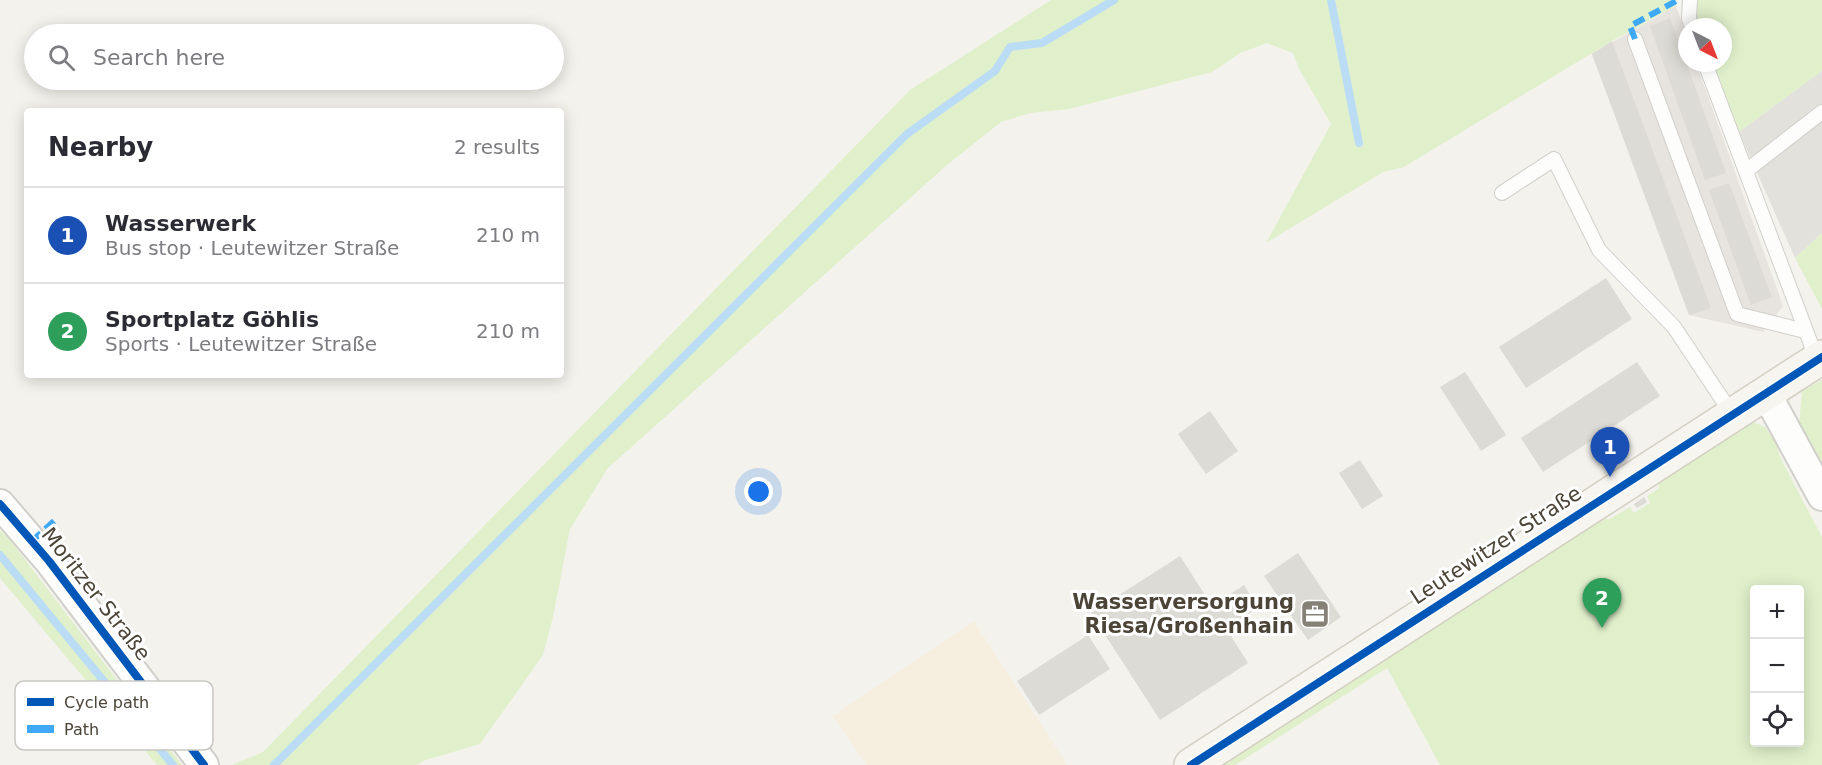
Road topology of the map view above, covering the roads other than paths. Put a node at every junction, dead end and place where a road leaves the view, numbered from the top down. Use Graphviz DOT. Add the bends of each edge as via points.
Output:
graph roads {
  1 [pos="1690,0"];
  2 [pos="1689,18"];
  3 [pos="1635,39"];
  4 [pos="1709,72"];
  5 [pos="1822,112"];
  6 [pos="1746,171"];
  7 [pos="1502,193"];
  8 [pos="1815,349"];
  9 [pos="1766,393"];
  10 [pos="1731,414"];
  11 [pos="1822,496"];
  12 [pos="0,504"];
  13 [pos="141,681"];
  14 [pos="193,750"];
  15 [pos="204,765"];
  16 [pos="1191,765"];
  1 -- 2 [label="lane"];
  3 -- 8 [label="lane" via="1737,314"];
  4 -- 6 [label="lane"];
  5 -- 6 [label="lane"];
  6 -- 8 [label="lane"];
  7 -- 10 [label="lane" via="1554,159 1599,250 1674,327"];
  8 -- 9 [label="street, Leutewitzer Straße"];
  9 -- 10 [label="street, Leutewitzer Straße"];
  9 -- 11 [label="street"];
  10 -- 16 [label="street, Leutewitzer Straße"];
  12 -- 13 [label="street, Moritzer Straße" via="50,561"];
  14 -- 15 [label="street, Moritzer Straße"];
}
